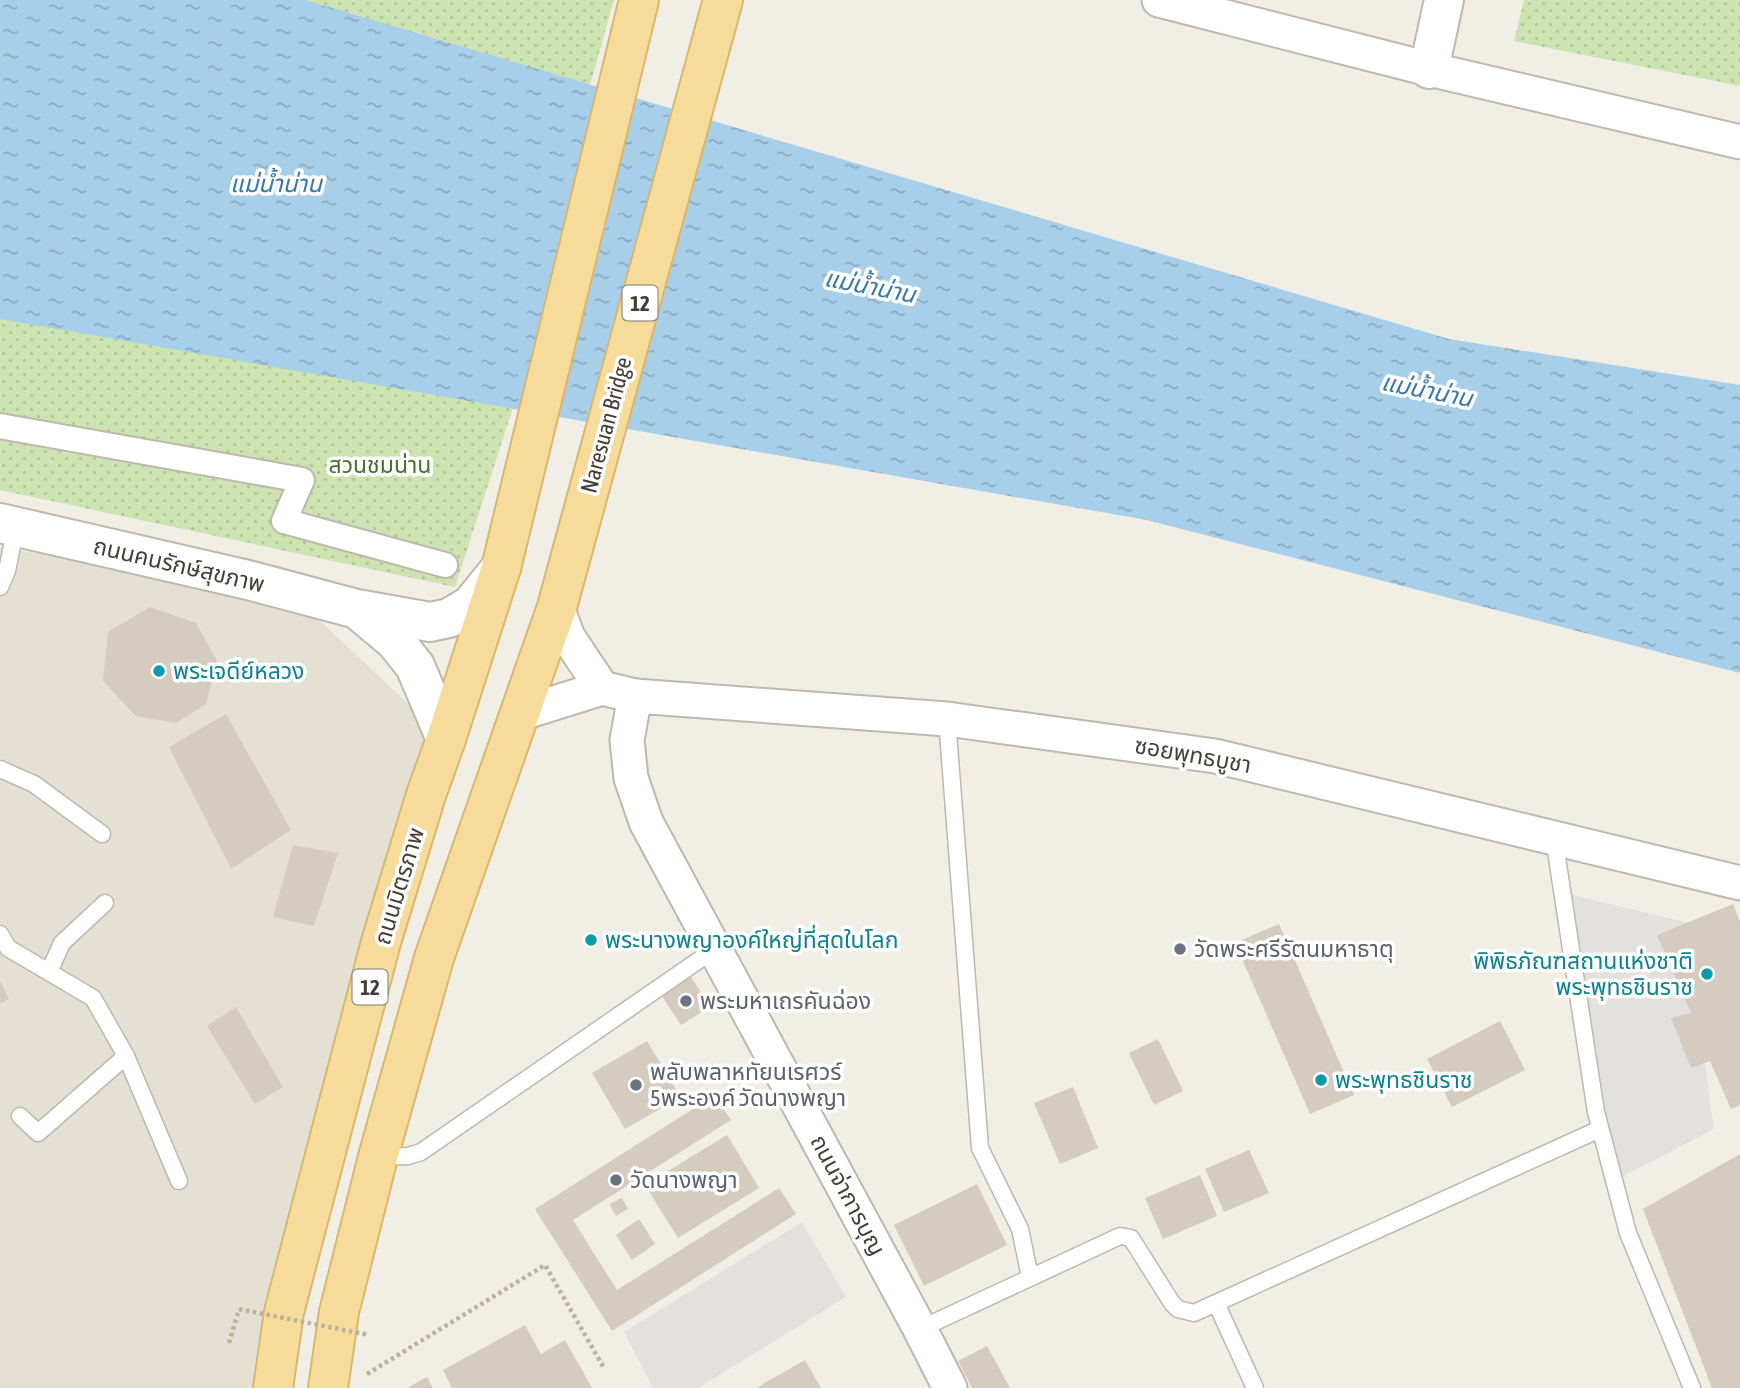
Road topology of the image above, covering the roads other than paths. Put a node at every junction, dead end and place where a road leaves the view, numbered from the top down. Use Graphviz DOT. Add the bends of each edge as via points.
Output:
graph roads {
  1 [pos="639,0"];
  2 [pos="723,0"];
  3 [pos="1159,0"];
  4 [pos="1444,0"];
  5 [pos="1429,69"];
  6 [pos="1740,142"];
  7 [pos="0,426"];
  8 [pos="8,524"];
  9 [pos="445,565"];
  10 [pos="0,587"];
  11 [pos="489,588"];
  12 [pos="556,607"];
  13 [pos="357,609"];
  14 [pos="602,688"];
  15 [pos="635,696"];
  16 [pos="519,714"];
  17 [pos="947,719"];
  18 [pos="446,739"];
  19 [pos="0,769"];
  20 [pos="102,834"];
  21 [pos="1554,838"];
  22 [pos="1740,883"];
  23 [pos="105,903"];
  24 [pos="0,934"];
  25 [pos="715,949"];
  26 [pos="49,972"];
  27 [pos="126,1056"];
  28 [pos="20,1116"];
  29 [pos="1600,1129"];
  30 [pos="378,1157"];
  31 [pos="179,1181"];
  32 [pos="1030,1277"];
  33 [pos="1216,1305"];
  34 [pos="920,1329"];
  35 [pos="344,1383"];
  36 [pos="272,1388"];
  37 [pos="950,1388"];
  38 [pos="1255,1388"];
  39 [pos="1692,1388"];
  1 -- 11 [label="main road, 12"];
  2 -- 12 [label="main road, Naresuan Bridge / 12"];
  3 -- 5 [label="street"];
  4 -- 5 [label="street"];
  5 -- 6 [label="street"];
  7 -- 9 [label="street" via="302,480 284,521"];
  8 -- 10 [label="lane" via="7,571"];
  8 -- 13 [label="street, ถนนคนรักษ์สุขภาพ"];
  11 -- 13 [label="street, ถนนคนรักษ์สุขภาพ" via="449,618 430,622"];
  11 -- 18 [label="main road, ถนนมิตรภาพ / 12"];
  12 -- 14 [label="street" via="568,637"];
  12 -- 16 [label="main road, 12"];
  13 -- 18 [label="street, ถนนคนรักษ์สุขภาพ" via="395,640 415,666"];
  14 -- 15 [label="street, ซอยพุทธบูชา"];
  14 -- 16 [label="street"];
  15 -- 17 [label="street, ซอยพุทธบูชา"];
  15 -- 25 [label="street, ถนนจ่าการบุญ" via="627,740 631,778 646,822"];
  16 -- 30 [label="main road, 12" via="434,958"];
  17 -- 21 [label="street, ซอยพุทธบูชา" via="1215,756"];
  17 -- 32 [label="lane" via="979,1148 1020,1229"];
  18 -- 36 [label="main road, ถนนมิตรภาพ / 12" via="382,942 284,1312"];
  19 -- 20 [label="lane" via="34,784"];
  21 -- 22 [label="street, ซอยพุทธบูชา"];
  21 -- 29 [label="lane"];
  23 -- 26 [label="lane" via="62,943"];
  24 -- 26 [label="lane" via="8,948"];
  25 -- 30 [label="lane" via="421,1152"];
  25 -- 34 [label="street, ถนนจ่าการบุญ"];
  26 -- 27 [label="lane" via="93,998"];
  27 -- 28 [label="lane" via="38,1133"];
  27 -- 31 [label="lane"];
  29 -- 33 [label="lane"];
  29 -- 39 [label="lane" via="1628,1233"];
  30 -- 35 [label="main road, 12" via="339,1312"];
  32 -- 33 [label="lane" via="1125,1236 1131,1238 1178,1309 1194,1313"];
  32 -- 34 [label="lane"];
  33 -- 38 [label="lane"];
  34 -- 37 [label="street, ถนนจ่าการบุญ"];
}
